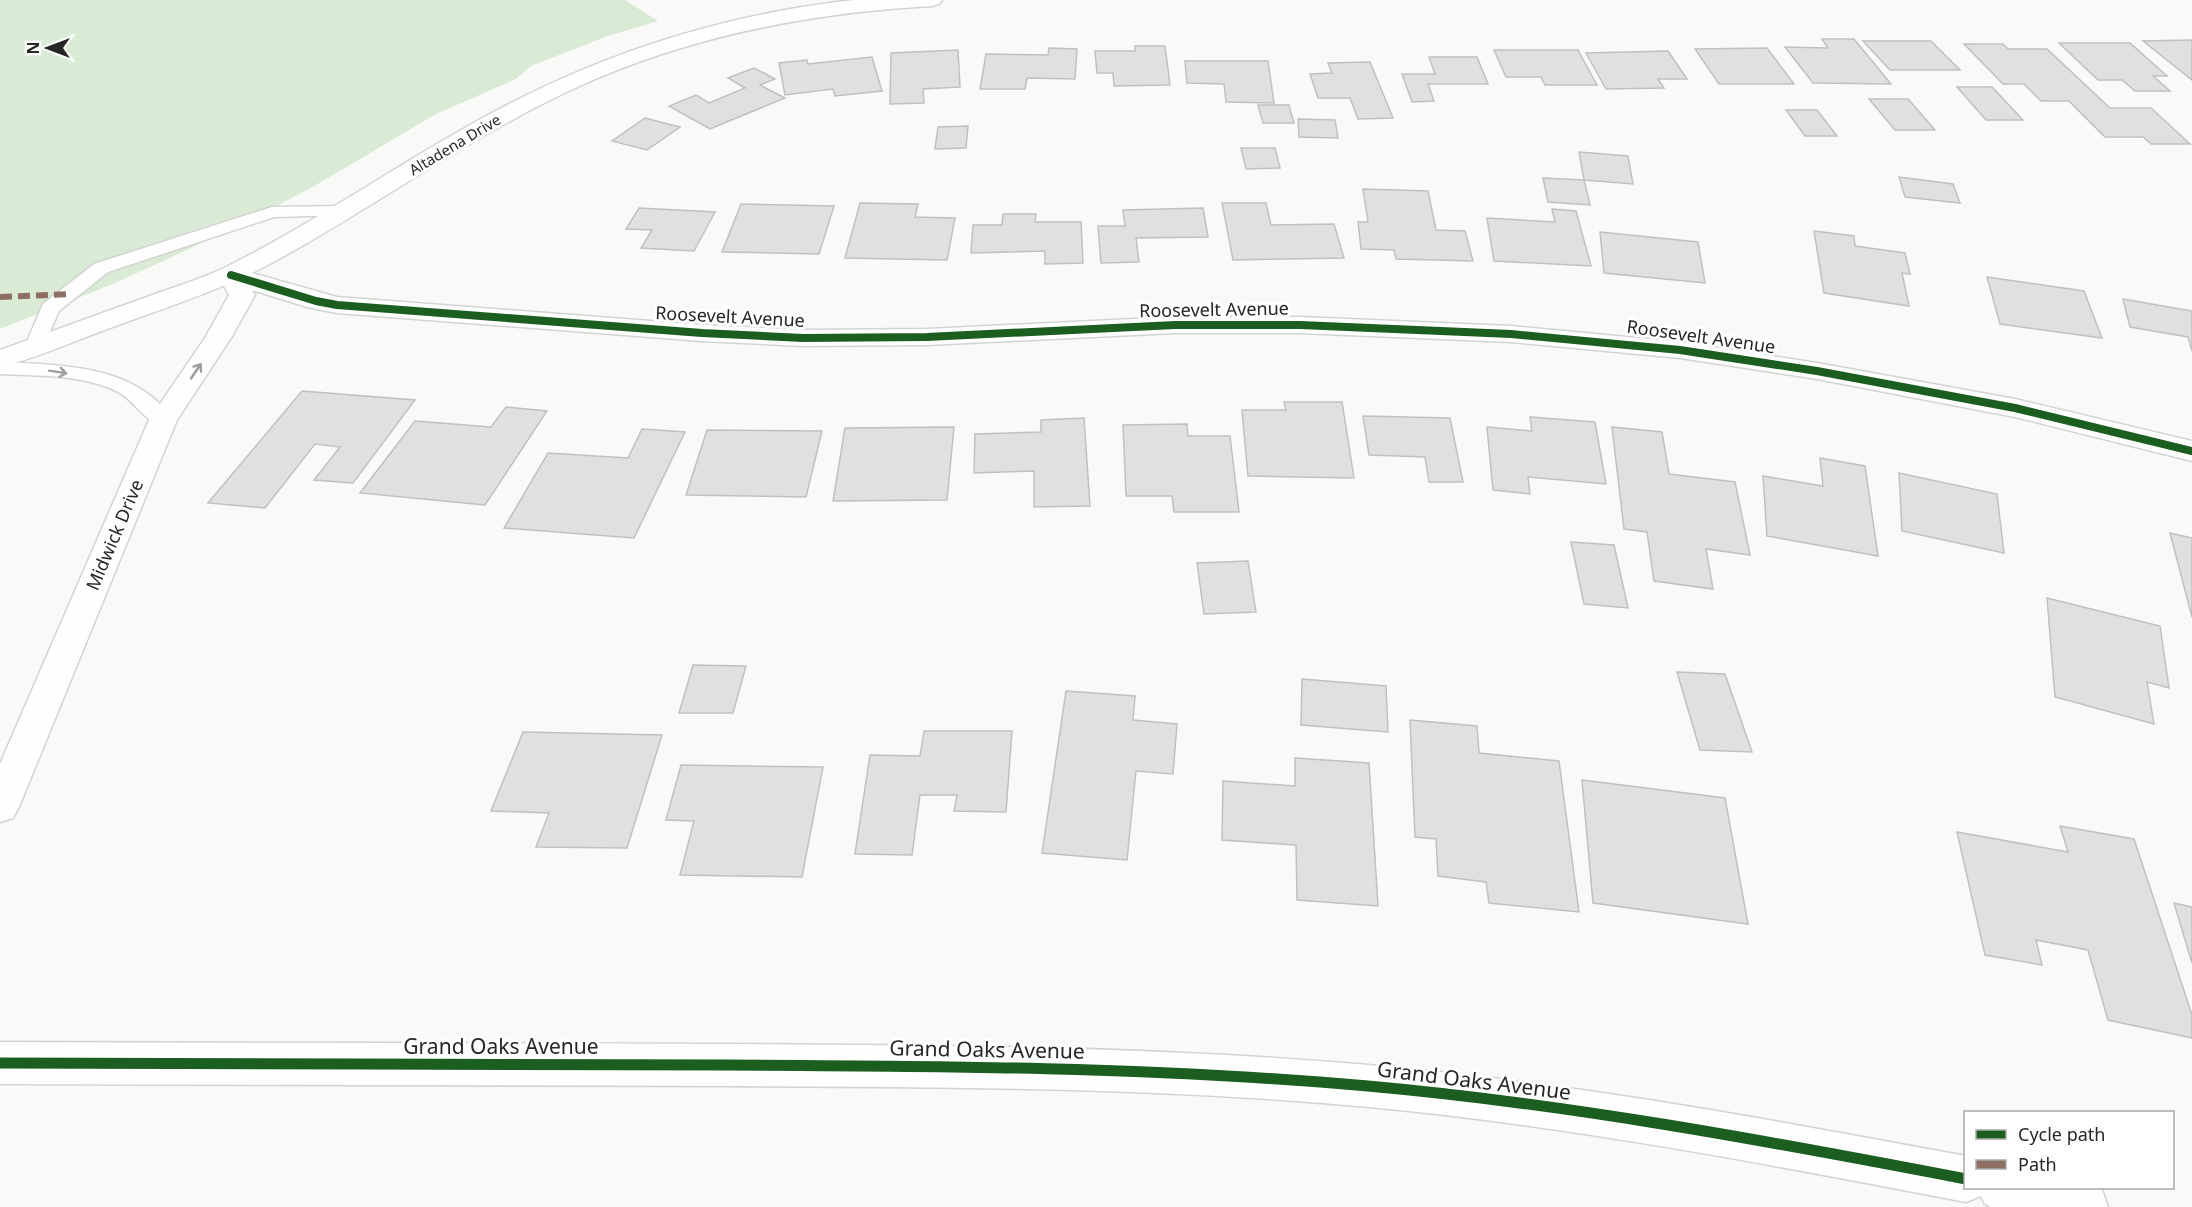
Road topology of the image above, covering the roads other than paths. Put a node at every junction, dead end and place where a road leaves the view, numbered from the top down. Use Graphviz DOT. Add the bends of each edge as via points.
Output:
graph roads {
  1 [pos="932,0"];
  2 [pos="344,211"];
  3 [pos="231,274"];
  4 [pos="36,346"];
  5 [pos="0,359"];
  6 [pos="0,368"];
  7 [pos="163,420"];
  8 [pos="2192,451"];
  9 [pos="0,807"];
  10 [pos="0,1063"];
  11 [pos="1964,1179"];
  12 [pos="2005,1189"];
  13 [pos="2085,1207"];
  1 -- 2 [label="street, Altadena Drive" via="805,13 652,49 601,68 517,108"];
  2 -- 3 [label="street, Altadena Drive"];
  2 -- 4 [label="lane" via="272,212 101,268 50,308"];
  3 -- 4 [label="street, Altadena Drive"];
  7 -- 3 [label="street, Midwick Drive, one-way" via="242,295"];
  3 -- 8 [label="street, Roosevelt Avenue" via="316,302 337,305 755,336 887,338 1175,325 1300,325 1600,341 1752,360 1938,393"];
  4 -- 5 [label="street, Altadena Drive"];
  6 -- 7 [label="lane, one-way" via="49,370 95,378 126,388"];
  7 -- 9 [label="street, Midwick Drive"];
  10 -- 11 [label="street, Grand Oaks Avenue" via="1014,1066 1190,1073 1372,1086 1560,1109 1757,1139"];
  12 -- 13 [label="street"];
}
